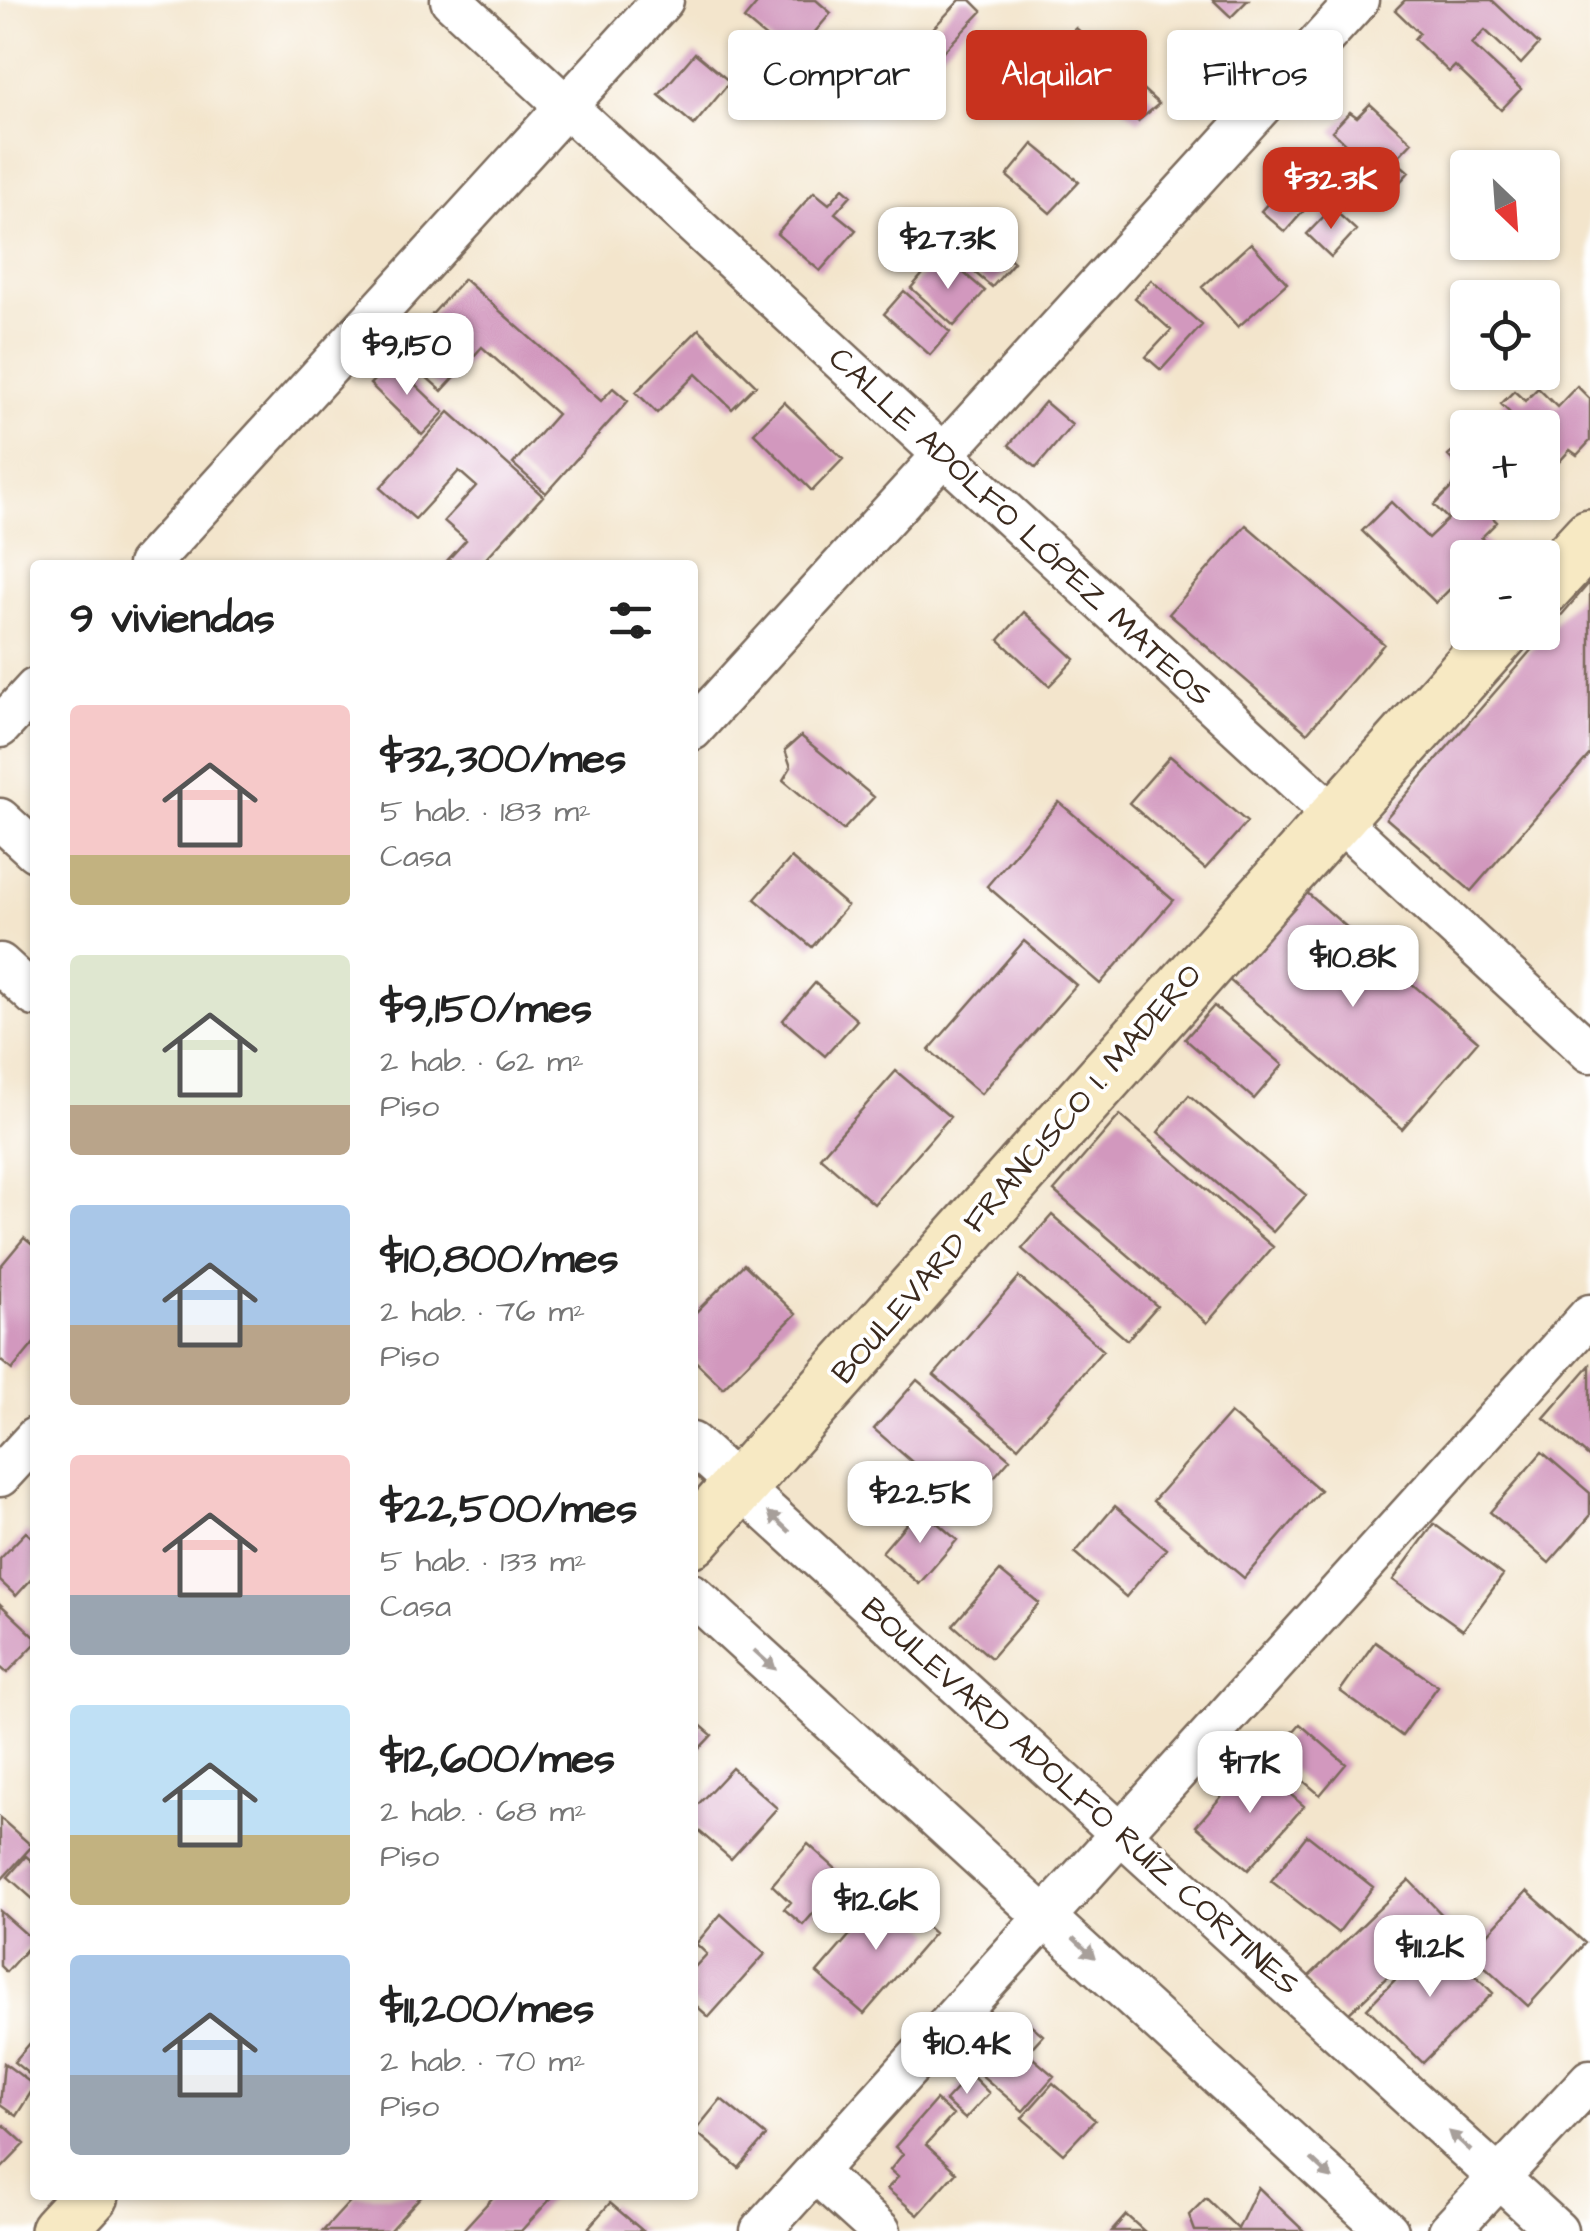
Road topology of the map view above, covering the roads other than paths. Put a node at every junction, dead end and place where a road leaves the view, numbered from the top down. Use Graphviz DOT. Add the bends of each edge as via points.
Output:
graph roads {
  1 [pos="452,0"];
  2 [pos="663,0"];
  3 [pos="1358,0"];
  4 [pos="568,105"];
  5 [pos="940,454"];
  6 [pos="1590,536"];
  7 [pos="153,560"];
  8 [pos="1560,568"];
  9 [pos="1486,650"];
  10 [pos="30,695"];
  11 [pos="698,723"];
  12 [pos="0,728"];
  13 [pos="1333,818"];
  14 [pos="0,820"];
  15 [pos="30,847"];
  16 [pos="0,964"];
  17 [pos="30,991"];
  18 [pos="1590,1052"];
  19 [pos="1590,1315"];
  20 [pos="30,1443"];
  21 [pos="698,1448"];
  22 [pos="0,1476"];
  23 [pos="741,1486"];
  24 [pos="698,1533"];
  25 [pos="698,1599"];
  26 [pos="1119,1836"];
  27 [pos="1048,1915"];
  28 [pos="1590,2080"];
  29 [pos="815,2172"];
  30 [pos="1500,2178"];
  31 [pos="86,2200"];
  32 [pos="58,2231"];
  33 [pos="761,2231"];
  34 [pos="880,2231"];
  35 [pos="1388,2231"];
  36 [pos="1449,2231"];
  37 [pos="1557,2231"];
  1 -- 4 [label="street, CALLE ADOLFO LÓPEZ MATEOS"];
  2 -- 4 [label="street"];
  3 -- 5 [label="street"];
  4 -- 5 [label="street, CALLE ADOLFO LÓPEZ MATEOS"];
  4 -- 7 [label="street"];
  5 -- 11 [label="street"];
  5 -- 13 [label="street, CALLE ADOLFO LÓPEZ MATEOS"];
  6 -- 8 [label="street"];
  9 -- 13 [label="street, BOULEVARD FRANCISCO I. MADERO"];
  10 -- 12 [label="street"];
  13 -- 18 [label="street, CALLE ADOLFO LÓPEZ MATEOS"];
  13 -- 23 [label="street, BOULEVARD FRANCISCO I. MADERO"];
  14 -- 15 [label="street"];
  16 -- 17 [label="street"];
  19 -- 26 [label="street"];
  20 -- 22 [label="street"];
  21 -- 23 [label="street, BOULEVARD ADOLFO RUÍZ CORTINES"];
  23 -- 24 [label="street, BOULEVARD FRANCISCO I. MADERO"];
  26 -- 23 [label="street, BOULEVARD ADOLFO RUÍZ CORTINES, one-way"];
  25 -- 27 [label="street, one-way"];
  26 -- 27 [label="street"];
  30 -- 26 [label="street, BOULEVARD ADOLFO RUÍZ CORTINES, one-way"];
  27 -- 29 [label="street"];
  27 -- 35 [label="street, one-way"];
  28 -- 30 [label="street"];
  29 -- 33 [label="street"];
  29 -- 34 [label="street"];
  30 -- 36 [label="street"];
  30 -- 37 [label="street, BOULEVARD ADOLFO RUÍZ CORTINES"];
  31 -- 32 [label="street"];
}
